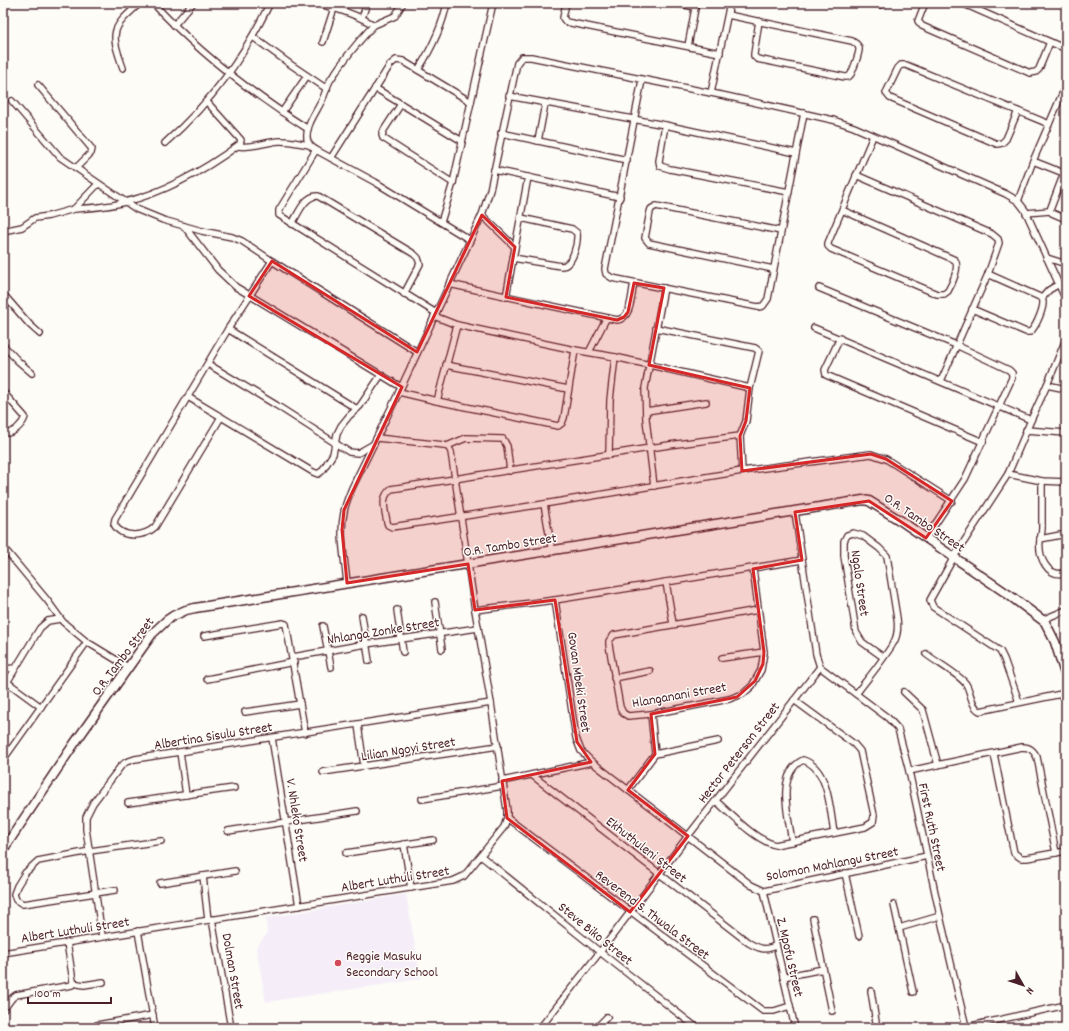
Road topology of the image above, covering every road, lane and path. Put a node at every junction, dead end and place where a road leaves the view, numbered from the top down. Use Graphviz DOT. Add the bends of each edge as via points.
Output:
graph roads {
  1 [pos="140,3"];
  2 [pos="153,3"];
  3 [pos="193,3"];
  4 [pos="270,3"];
  5 [pos="315,3"];
  6 [pos="367,3"];
  7 [pos="403,3"];
  8 [pos="447,3"];
  9 [pos="493,3"];
  10 [pos="566,3"];
  11 [pos="675,3"];
  12 [pos="730,3"];
  13 [pos="873,3"];
  14 [pos="885,3"];
  15 [pos="925,3"];
  16 [pos="962,3"];
  17 [pos="696,5"];
  18 [pos="332,6"];
  19 [pos="728,15"];
  20 [pos="362,18"];
  21 [pos="759,21"];
  22 [pos="174,25"];
  23 [pos="374,25"];
  24 [pos="253,37"];
  25 [pos="323,42"];
  26 [pos="1050,42"];
  27 [pos="688,46"];
  28 [pos="1066,49"];
  29 [pos="720,53"];
  30 [pos="123,68"];
  31 [pos="418,70"];
  32 [pos="228,74"];
  33 [pos="307,76"];
  34 [pos="642,80"];
  35 [pos="38,85"];
  36 [pos="1066,87"];
  37 [pos="375,88"];
  38 [pos="327,89"];
  39 [pos="711,93"];
  40 [pos="509,96"];
  41 [pos="12,101"];
  42 [pos="207,102"];
  43 [pos="471,102"];
  44 [pos="401,104"];
  45 [pos="545,104"];
  46 [pos="1018,111"];
  47 [pos="282,112"];
  48 [pos="804,113"];
  49 [pos="635,120"];
  50 [pos="1049,124"];
  51 [pos="665,125"];
  52 [pos="308,129"];
  53 [pos="501,133"];
  54 [pos="873,136"];
  55 [pos="462,141"];
  56 [pos="538,141"];
  57 [pos="165,143"];
  58 [pos="309,145"];
  59 [pos="238,146"];
  60 [pos="316,150"];
  61 [pos="796,153"];
  62 [pos="332,158"];
  63 [pos="627,160"];
  64 [pos="1033,161"];
  65 [pos="76,168"];
  66 [pos="494,170"];
  67 [pos="1065,174"];
  68 [pos="856,176"];
  69 [pos="528,177"];
  70 [pos="453,183"];
  71 [pos="98,184"];
  72 [pos="789,192"];
  73 [pos="620,197"];
  74 [pos="1018,201"];
  75 [pos="126,202"];
  76 [pos="74,209"];
  77 [pos="842,210"];
  78 [pos="1050,211"];
  79 [pos="1026,213"];
  80 [pos="482,215"];
  81 [pos="521,218"];
  82 [pos="1066,218"];
  83 [pos="441,222"];
  84 [pos="292,224"];
  85 [pos="184,226"];
  86 [pos="3,231"];
  87 [pos="781,231"];
  88 [pos="470,240"];
  89 [pos="515,247"];
  90 [pos="513,258"];
  91 [pos="1047,258"];
  92 [pos="272,261"];
  93 [pos="1066,264"];
  94 [pos="774,269"];
  95 [pos="988,274"];
  96 [pos="634,283"];
  97 [pos="449,284"];
  98 [pos="1059,284"];
  99 [pos="664,288"];
  100 [pos="819,288"];
  101 [pos="3,294"];
  102 [pos="404,294"];
  103 [pos="249,296"];
  104 [pos="506,297"];
  105 [pos="1042,298"];
  106 [pos="1066,300"];
  107 [pos="972,309"];
  108 [pos="435,314"];
  109 [pos="606,318"];
  110 [pos="457,325"];
  111 [pos="656,328"];
  112 [pos="814,328"];
  113 [pos="228,329"];
  114 [pos="40,334"];
  115 [pos="840,338"];
  116 [pos="1066,341"];
  117 [pos="3,345"];
  118 [pos="956,345"];
  119 [pos="575,350"];
  120 [pos="417,352"];
  121 [pos="589,352"];
  122 [pos="615,357"];
  123 [pos="208,364"];
  124 [pos="446,365"];
  125 [pos="649,365"];
  126 [pos="32,373"];
  127 [pos="381,376"];
  128 [pos="941,381"];
  129 [pos="1047,385"];
  130 [pos="750,388"];
  131 [pos="400,389"];
  132 [pos="568,389"];
  133 [pos="1066,389"];
  134 [pos="3,392"];
  135 [pos="188,397"];
  136 [pos="437,401"];
  137 [pos="706,402"];
  138 [pos="999,407"];
  139 [pos="357,409"];
  140 [pos="646,410"];
  141 [pos="221,417"];
  142 [pos="1030,420"];
  143 [pos="3,430"];
  144 [pos="1026,430"];
  145 [pos="1066,433"];
  146 [pos="740,436"];
  147 [pos="375,441"];
  148 [pos="336,442"];
  149 [pos="983,442"];
  150 [pos="447,446"];
  151 [pos="649,448"];
  152 [pos="609,455"];
  153 [pos="510,471"];
  154 [pos="742,471"];
  155 [pos="1008,474"];
  156 [pos="456,480"];
  157 [pos="1042,481"];
  158 [pos="1066,482"];
  159 [pos="654,486"];
  160 [pos="952,501"];
  161 [pos="544,504"];
  162 [pos="795,512"];
  163 [pos="461,517"];
  164 [pos="1065,534"];
  165 [pos="926,538"];
  166 [pos="1040,539"];
  167 [pos="1066,542"];
  168 [pos="3,547"];
  169 [pos="552,551"];
  170 [pos="954,558"];
  171 [pos="802,560"];
  172 [pos="468,564"];
  173 [pos="753,569"];
  174 [pos="1066,573"];
  175 [pos="666,582"];
  176 [pos="347,583"];
  177 [pos="555,600"];
  178 [pos="435,602"];
  179 [pos="398,610"];
  180 [pos="474,610"];
  181 [pos="758,610"];
  182 [pos="1066,610"];
  183 [pos="362,616"];
  184 [pos="60,619"];
  185 [pos="1042,620"];
  186 [pos="673,624"];
  187 [pos="323,626"];
  188 [pos="478,628"];
  189 [pos="440,633"];
  190 [pos="204,636"];
  191 [pos="401,639"];
  192 [pos="87,642"];
  193 [pos="366,644"];
  194 [pos="442,649"];
  195 [pos="328,651"];
  196 [pos="403,652"];
  197 [pos="764,652"];
  198 [pos="926,654"];
  199 [pos="883,657"];
  200 [pos="722,658"];
  201 [pos="293,660"];
  202 [pos="369,662"];
  203 [pos="128,667"];
  204 [pos="820,667"];
  205 [pos="15,668"];
  206 [pos="331,668"];
  207 [pos="3,669"];
  208 [pos="650,671"];
  209 [pos="1066,677"];
  210 [pos="614,678"];
  211 [pos="207,679"];
  212 [pos="7,682"];
  213 [pos="3,689"];
  214 [pos="904,692"];
  215 [pos="1066,693"];
  216 [pos="856,694"];
  217 [pos="794,700"];
  218 [pos="1019,702"];
  219 [pos="491,703"];
  220 [pos="300,704"];
  221 [pos="41,707"];
  222 [pos="245,712"];
  223 [pos="651,714"];
  224 [pos="358,724"];
  225 [pos="305,733"];
  226 [pos="272,738"];
  227 [pos="718,741"];
  228 [pos="498,746"];
  229 [pos="180,752"];
  230 [pos="656,754"];
  231 [pos="994,754"];
  232 [pos="4,757"];
  233 [pos="592,762"];
  234 [pos="938,765"];
  235 [pos="364,766"];
  236 [pos="909,771"];
  237 [pos="323,772"];
  238 [pos="532,775"];
  239 [pos="503,783"];
  240 [pos="234,788"];
  241 [pos="628,790"];
  242 [pos="186,795"];
  243 [pos="422,799"];
  244 [pos="716,801"];
  245 [pos="128,803"];
  246 [pos="357,812"];
  247 [pos="507,818"];
  248 [pos="286,822"];
  249 [pos="228,831"];
  250 [pos="834,833"];
  251 [pos="688,836"];
  252 [pos="433,840"];
  253 [pos="161,841"];
  254 [pos="792,842"];
  255 [pos="404,844"];
  256 [pos="3,850"];
  257 [pos="90,851"];
  258 [pos="1066,851"];
  259 [pos="346,853"];
  260 [pos="1056,853"];
  261 [pos="481,856"];
  262 [pos="927,856"];
  263 [pos="235,871"];
  264 [pos="845,873"];
  265 [pos="659,874"];
  266 [pos="203,876"];
  267 [pos="160,883"];
  268 [pos="411,888"];
  269 [pos="116,890"];
  270 [pos="764,891"];
  271 [pos="96,894"];
  272 [pos="894,905"];
  273 [pos="299,906"];
  274 [pos="630,912"];
  275 [pos="940,916"];
  276 [pos="210,919"];
  277 [pos="812,919"];
  278 [pos="899,928"];
  279 [pos="138,931"];
  280 [pos="102,936"];
  281 [pos="859,936"];
  282 [pos="67,942"];
  283 [pos="776,945"];
  284 [pos="600,952"];
  285 [pos="3,953"];
  286 [pos="823,969"];
  287 [pos="783,977"];
  288 [pos="103,982"];
  289 [pos="73,983"];
  290 [pos="871,990"];
  291 [pos="913,992"];
  292 [pos="1066,1005"];
  293 [pos="790,1006"];
  294 [pos="3,1010"];
  295 [pos="832,1011"];
  296 [pos="153,1015"];
  297 [pos="607,1017"];
  298 [pos="97,1025"];
  299 [pos="155,1028"];
  300 [pos="231,1028"];
  301 [pos="540,1028"];
  302 [pos="596,1028"];
  303 [pos="697,1028"];
  304 [pos="795,1028"];
  305 [pos="878,1028"];
  306 [pos="964,1028"];
  1 -- 30 [label="street" via="115,31 116,48"];
  2 -- 22 [label="street"];
  3 -- 22 [label="street"];
  4 -- 24 [label="street"];
  5 -- 18 [label="street"];
  6 -- 20 [label="street"];
  7 -- 23 [label="street" via="394,16"];
  8 -- 31 [label="street" via="439,33"];
  9 -- 43 [label="street"];
  10 -- 27 [label="street" via="563,18 566,22"];
  11 -- 17 [label="street"];
  12 -- 19 [label="street"];
  13 -- 14 [label="street"];
  15 -- 26 [label="street" via="918,21 922,26 1030,73 1040,69"];
  16 -- 26 [label="street"];
  17 -- 27 [label="street"];
  18 -- 20 [label="street"];
  18 -- 25 [label="street"];
  19 -- 21 [label="street"];
  19 -- 29 [label="street"];
  20 -- 23 [label="street"];
  21 -- 21 [label="street" via="855,42 859,50 851,73 845,78 757,60 754,54"];
  22 -- 32 [label="street"];
  23 -- 38 [label="street" via="336,72"];
  24 -- 32 [label="street"];
  24 -- 33 [label="street"];
  26 -- 28 [label="street"];
  27 -- 29 [label="street"];
  29 -- 39 [label="street"];
  31 -- 37 [label="street" via="396,60"];
  31 -- 43 [label="street"];
  32 -- 42 [label="street"];
  32 -- 47 [label="street"];
  33 -- 38 [label="street"];
  33 -- 47 [label="street"];
  34 -- 39 [label="street"];
  34 -- 40 [label="street" via="524,57 516,63"];
  34 -- 49 [label="street"];
  35 -- 65 [label="street" via="92,149"];
  36 -- 50 [label="street"];
  37 -- 44 [label="street"];
  37 -- 62 [label="street"];
  38 -- 52 [label="street"];
  39 -- 48 [label="street"];
  40 -- 45 [label="street"];
  40 -- 53 [label="street"];
  41 -- 65 [label="street" via="53,150"];
  42 -- 57 [label="street"];
  42 -- 59 [label="street" via="241,140"];
  43 -- 55 [label="street"];
  44 -- 55 [label="street"];
  44 -- 70 [label="street" via="384,130 383,138"];
  45 -- 49 [label="street"];
  45 -- 56 [label="street"];
  46 -- 46 [label="street" via="906,65 898,68 886,93 890,98 997,144 1004,141"];
  46 -- 50 [label="street"];
  47 -- 52 [label="street"];
  48 -- 54 [label="street" via="833,120"];
  48 -- 61 [label="street"];
  49 -- 51 [label="street"];
  49 -- 63 [label="street"];
  50 -- 64 [label="street"];
  51 -- 61 [label="street"];
  51 -- 72 [label="street" via="659,161 662,167"];
  52 -- 58 [label="street" via="306,136"];
  53 -- 56 [label="street"];
  53 -- 66 [label="street"];
  54 -- 68 [label="street"];
  54 -- 74 [label="street"];
  55 -- 70 [label="street"];
  56 -- 63 [label="street"];
  58 -- 59 [label="street" via="280,141 251,147"];
  58 -- 60 [label="street"];
  59 -- 75 [label="street" via="186,178"];
  60 -- 62 [label="street"];
  60 -- 84 [label="street" via="278,212"];
  61 -- 72 [label="street"];
  62 -- 83 [label="street"];
  63 -- 73 [label="street"];
  64 -- 67 [label="street"];
  64 -- 74 [label="street"];
  65 -- 71 [label="street"];
  66 -- 69 [label="street"];
  66 -- 80 [label="street"];
  67 -- 78 [label="street"];
  68 -- 77 [label="street"];
  68 -- 95 [label="street" via="996,237 999,244"];
  69 -- 73 [label="street"];
  69 -- 81 [label="street"];
  70 -- 83 [label="street"];
  71 -- 75 [label="street"];
  71 -- 76 [label="street"];
  72 -- 87 [label="street"];
  73 -- 96 [label="street" via="605,272 612,278"];
  74 -- 79 [label="street"];
  75 -- 76 [label="street" via="104,207"];
  75 -- 85 [label="street" via="148,214"];
  76 -- 86 [label="street" via="35,218 22,227"];
  77 -- 77 [label="street" via="828,243 829,248 937,294 948,291 957,267 956,260"];
  78 -- 79 [label="street"];
  78 -- 82 [label="street"];
  79 -- 91 [label="street"];
  80 -- 88 [label="street"];
  80 -- 89 [label="street"];
  81 -- 89 [label="street"];
  81 -- 90 [label="street" via="572,229 577,232 577,240 572,260 565,266"];
  83 -- 88 [label="street"];
  84 -- 102 [label="street"];
  84 -- 102 [label="street" via="308,199 318,196 414,254 420,264"];
  85 -- 92 [label="street" via="238,239"];
  85 -- 103 [label="street" via="218,270"];
  87 -- 94 [label="street"];
  87 -- 94 [label="street" via="656,206 651,209 645,238 649,243"];
  88 -- 97 [label="street"];
  89 -- 90 [label="street"];
  90 -- 104 [label="street"];
  91 -- 93 [label="street"];
  91 -- 98 [label="street"];
  92 -- 103 [label="street"];
  92 -- 120 [label="street"];
  94 -- 99 [label="street" via="768,298 761,307"];
  95 -- 105 [label="street"];
  95 -- 107 [label="street"];
  96 -- 99 [label="street"];
  96 -- 109 [label="street" via="627,315 620,320"];
  97 -- 104 [label="street"];
  97 -- 108 [label="street"];
  98 -- 105 [label="street"];
  98 -- 106 [label="street"];
  99 -- 111 [label="street"];
  100 -- 118 [label="street"];
  101 -- 114 [label="street"];
  102 -- 108 [label="street"];
  103 -- 113 [label="street"];
  103 -- 127 [label="street"];
  104 -- 109 [label="street"];
  105 -- 107 [label="street" via="1044,305 1034,329 1028,333"];
  107 -- 118 [label="street"];
  108 -- 110 [label="street"];
  108 -- 120 [label="street"];
  109 -- 121 [label="street"];
  110 -- 119 [label="street"];
  110 -- 124 [label="street"];
  111 -- 125 [label="street"];
  111 -- 130 [label="street" via="757,349 759,354"];
  112 -- 115 [label="street"];
  113 -- 123 [label="street"];
  113 -- 139 [label="street"];
  115 -- 128 [label="street"];
  115 -- 149 [label="street" via="825,370 826,375"];
  116 -- 129 [label="street"];
  117 -- 126 [label="street"];
  118 -- 128 [label="street"];
  118 -- 138 [label="street" via="1011,371 1012,378"];
  119 -- 121 [label="street"];
  119 -- 132 [label="street"];
  120 -- 131 [label="street"];
  121 -- 122 [label="street"];
  122 -- 125 [label="street"];
  122 -- 152 [label="street" via="610,400"];
  123 -- 135 [label="street"];
  123 -- 148 [label="street"];
  124 -- 132 [label="street"];
  124 -- 136 [label="street"];
  125 -- 130 [label="street"];
  125 -- 140 [label="street" via="645,388"];
  127 -- 131 [label="street"];
  127 -- 139 [label="street"];
  128 -- 138 [label="street"];
  129 -- 133 [label="street"];
  129 -- 142 [label="street"];
  130 -- 146 [label="street" via="746,421"];
  131 -- 136 [label="street"];
  131 -- 147 [label="street"];
  132 -- 136 [label="street" via="563,421 558,426"];
  134 -- 143 [label="street" via="25,418 11,433"];
  135 -- 141 [label="street"];
  135 -- 141 [label="street" via="115,519 114,526 124,533 145,533 155,527"];
  137 -- 140 [label="street"];
  138 -- 142 [label="street"];
  138 -- 149 [label="street"];
  139 -- 148 [label="street" via="341,426"];
  140 -- 151 [label="street"];
  141 -- 148 [label="street" via="315,474 324,468 333,454"];
  142 -- 144 [label="street"];
  144 -- 145 [label="street"];
  144 -- 155 [label="street"];
  146 -- 151 [label="street"];
  146 -- 154 [label="street"];
  147 -- 148 [label="street" via="361,452 355,453 349,452"];
  147 -- 150 [label="street"];
  147 -- 176 [label="street" via="344,510 342,530"];
  149 -- 160 [label="street"];
  150 -- 153 [label="street" via="466,438 503,439 508,446"];
  150 -- 156 [label="street" via="451,452"];
  151 -- 152 [label="street"];
  151 -- 159 [label="street"];
  152 -- 153 [label="street"];
  153 -- 156 [label="street"];
  154 -- 159 [label="street"];
  154 -- 160 [label="street" via="871,454 886,459"];
  155 -- 157 [label="street"];
  155 -- 170 [label="street"];
  156 -- 163 [label="street"];
  156 -- 163 [label="street" via="391,489 384,500 387,522 392,527"];
  157 -- 158 [label="street"];
  157 -- 166 [label="street"];
  159 -- 161 [label="street"];
  160 -- 165 [label="street"];
  161 -- 163 [label="street"];
  161 -- 169 [label="street"];
  162 -- 165 [label="street, O.R. Tambo Street" via="863,500 870,501"];
  162 -- 169 [label="street, O.R. Tambo Street"];
  162 -- 171 [label="street"];
  163 -- 172 [label="street"];
  164 -- 166 [label="street"];
  164 -- 167 [label="street"];
  165 -- 170 [label="street, O.R. Tambo Street"];
  166 -- 174 [label="street" via="1044,566 1058,574"];
  168 -- 184 [label="street"];
  169 -- 172 [label="street, O.R. Tambo Street"];
  170 -- 185 [label="street, O.R. Tambo Street"];
  170 -- 218 [label="street" via="930,597 930,603 1000,651"];
  171 -- 173 [label="street"];
  171 -- 204 [label="street"];
  172 -- 176 [label="street, O.R. Tambo Street"];
  172 -- 180 [label="street"];
  173 -- 175 [label="street"];
  173 -- 181 [label="street, Hlanganani Street"];
  175 -- 177 [label="street"];
  175 -- 186 [label="street"];
  176 -- 203 [label="street, O.R. Tambo Street" via="179,613 152,634"];
  177 -- 180 [label="street"];
  177 -- 233 [label="street, Govan Mbeki Street" via="576,742"];
  178 -- 189 [label="street"];
  179 -- 191 [label="street"];
  180 -- 188 [label="street"];
  181 -- 186 [label="street, Hlanganani Street"];
  181 -- 197 [label="street, Hlanganani Street"];
  182 -- 185 [label="street"];
  183 -- 193 [label="street"];
  184 -- 192 [label="street"];
  184 -- 205 [label="street" via="48,621 40,628"];
  185 -- 209 [label="street, O.R. Tambo Street" via="1047,624 1053,638"];
  186 -- 210 [label="street, Hlanganani Street" via="612,636 609,645"];
  187 -- 195 [label="street"];
  188 -- 189 [label="street, Nhlanga Zonke Street"];
  188 -- 219 [label="street"];
  189 -- 191 [label="street, Nhlanga Zonke Street"];
  189 -- 194 [label="street"];
  190 -- 201 [label="street" via="283,623 286,624"];
  191 -- 193 [label="street, Nhlanga Zonke Street"];
  191 -- 196 [label="street"];
  192 -- 203 [label="street"];
  192 -- 221 [label="street"];
  193 -- 195 [label="street, Nhlanga Zonke Street"];
  193 -- 202 [label="street"];
  195 -- 201 [label="street, Nhlanga Zonke Street"];
  195 -- 206 [label="street"];
  197 -- 200 [label="street"];
  197 -- 223 [label="street, Hlanganani Street" via="759,675 743,694 730,699"];
  198 -- 218 [label="street" via="965,683 977,710 983,711"];
  199 -- 199 [label="street, Ngalo Street" via="895,640 898,626 886,556 863,536 847,534 844,541 844,556 856,632 862,642"];
  199 -- 216 [label="street, Ngalo Street"];
  201 -- 211 [label="street, Nhlanga Zonke Street"];
  201 -- 220 [label="street"];
  203 -- 256 [label="street, O.R. Tambo Street"];
  204 -- 216 [label="street, First Ruth Street"];
  204 -- 217 [label="street, Hector Peterson Street"];
  205 -- 207 [label="street"];
  205 -- 212 [label="street"];
  208 -- 210 [label="street"];
  210 -- 223 [label="street, Hlanganani Street" via="623,713 628,716"];
  212 -- 213 [label="street"];
  212 -- 221 [label="street"];
  214 -- 234 [label="street" via="924,710"];
  215 -- 218 [label="street"];
  216 -- 236 [label="street, First Ruth Street" via="888,718 898,729"];
  217 -- 244 [label="street, Hector Peterson Street"];
  217 -- 250 [label="street" via="860,751 874,822 865,827"];
  219 -- 224 [label="street, Albertina Sisulu Street"];
  219 -- 228 [label="street"];
  220 -- 222 [label="street"];
  220 -- 225 [label="street"];
  221 -- 232 [label="street"];
  223 -- 230 [label="street"];
  224 -- 225 [label="street, Albertina Sisulu Street"];
  224 -- 235 [label="street"];
  225 -- 226 [label="street, Albertina Sisulu Street"];
  226 -- 229 [label="street, Albertina Sisulu Street"];
  226 -- 248 [label="street, V. Nhleko Street"];
  227 -- 230 [label="street"];
  228 -- 235 [label="street, Lilian Ngoyi Street"];
  228 -- 239 [label="street"];
  229 -- 242 [label="street"];
  229 -- 257 [label="street, Albertina Sisulu Street" via="130,760 121,766 93,803 86,817"];
  230 -- 241 [label="street"];
  231 -- 234 [label="street"];
  231 -- 260 [label="street" via="1014,853 1021,858"];
  231 -- 260 [label="street" via="1022,747 1034,751"];
  233 -- 238 [label="street"];
  233 -- 241 [label="street, Govan Mbeki Street"];
  234 -- 236 [label="street"];
  235 -- 237 [label="street, Lilian Ngoyi Street"];
  236 -- 262 [label="street, First Ruth Street"];
  238 -- 239 [label="street"];
  238 -- 265 [label="street, Ekhuthuleni Street"];
  239 -- 243 [label="street"];
  239 -- 247 [label="street"];
  240 -- 242 [label="street"];
  241 -- 251 [label="street, Govan Mbeki Street"];
  242 -- 245 [label="street"];
  244 -- 251 [label="street, Hector Peterson Street"];
  244 -- 254 [label="street" via="768,843 775,845"];
  246 -- 248 [label="street"];
  247 -- 261 [label="street, Albert Luthuli Street" via="504,827"];
  247 -- 274 [label="street, Reverend S. Thwala Street"];
  248 -- 249 [label="street"];
  248 -- 273 [label="street, V. Nhleko Street"];
  250 -- 254 [label="street"];
  250 -- 254 [label="street" via="824,783 815,768 802,760 791,770 785,788"];
  251 -- 265 [label="street, Hector Peterson Street"];
  251 -- 270 [label="street, Solomon Mahlangu Street" via="751,885"];
  252 -- 255 [label="street"];
  253 -- 257 [label="street"];
  255 -- 259 [label="street"];
  255 -- 268 [label="street"];
  257 -- 271 [label="street, Albertina Sisulu Street"];
  257 -- 271 [label="street" via="43,859 34,864 25,873 15,890 14,898 23,904"];
  258 -- 260 [label="street"];
  261 -- 268 [label="street, Albert Luthuli Street" via="458,880"];
  261 -- 284 [label="street, Steve Biko Street"];
  262 -- 264 [label="street, Solomon Mahlangu Street"];
  262 -- 275 [label="street, First Ruth Street"];
  263 -- 266 [label="street"];
  264 -- 270 [label="street, Solomon Mahlangu Street"];
  264 -- 281 [label="street"];
  265 -- 274 [label="street, Hector Peterson Street"];
  265 -- 283 [label="street, Ekhuthuleni Street" via="749,943 762,949"];
  266 -- 267 [label="street"];
  266 -- 276 [label="street, Dolman Street"];
  268 -- 273 [label="street, Albert Luthuli Street"];
  269 -- 271 [label="street"];
  270 -- 283 [label="street, Z. Mpofu Street"];
  271 -- 280 [label="street, Albertina Sisulu Street"];
  272 -- 278 [label="street"];
  273 -- 276 [label="street, Albert Luthuli Street"];
  274 -- 284 [label="street, Hector Peterson Street"];
  274 -- 293 [label="street, Reverend S. Thwala Street" via="763,1011 774,1012"];
  275 -- 278 [label="street"];
  275 -- 306 [label="street, First Ruth Street"];
  276 -- 279 [label="street, Albert Luthuli Street"];
  276 -- 300 [label="street, Dolman Street"];
  277 -- 286 [label="street"];
  278 -- 291 [label="street"];
  279 -- 280 [label="street, Albert Luthuli Street"];
  279 -- 296 [label="street"];
  280 -- 282 [label="street, Albert Luthuli Street"];
  282 -- 285 [label="street, Albert Luthuli Street"];
  282 -- 289 [label="street"];
  283 -- 287 [label="street, Z. Mpofu Street"];
  284 -- 301 [label="street, Hector Peterson Street"];
  284 -- 303 [label="street, Steve Biko Street"];
  286 -- 287 [label="street"];
  286 -- 295 [label="street"];
  287 -- 293 [label="street, Z. Mpofu Street"];
  288 -- 289 [label="street" via="84,985"];
  289 -- 294 [label="street" via="71,986 16,995"];
  290 -- 305 [label="street"];
  292 -- 306 [label="street"];
  293 -- 304 [label="street, Z. Mpofu Street"];
  296 -- 298 [label="street"];
  296 -- 299 [label="street"];
  297 -- 302 [label="street"];
}
